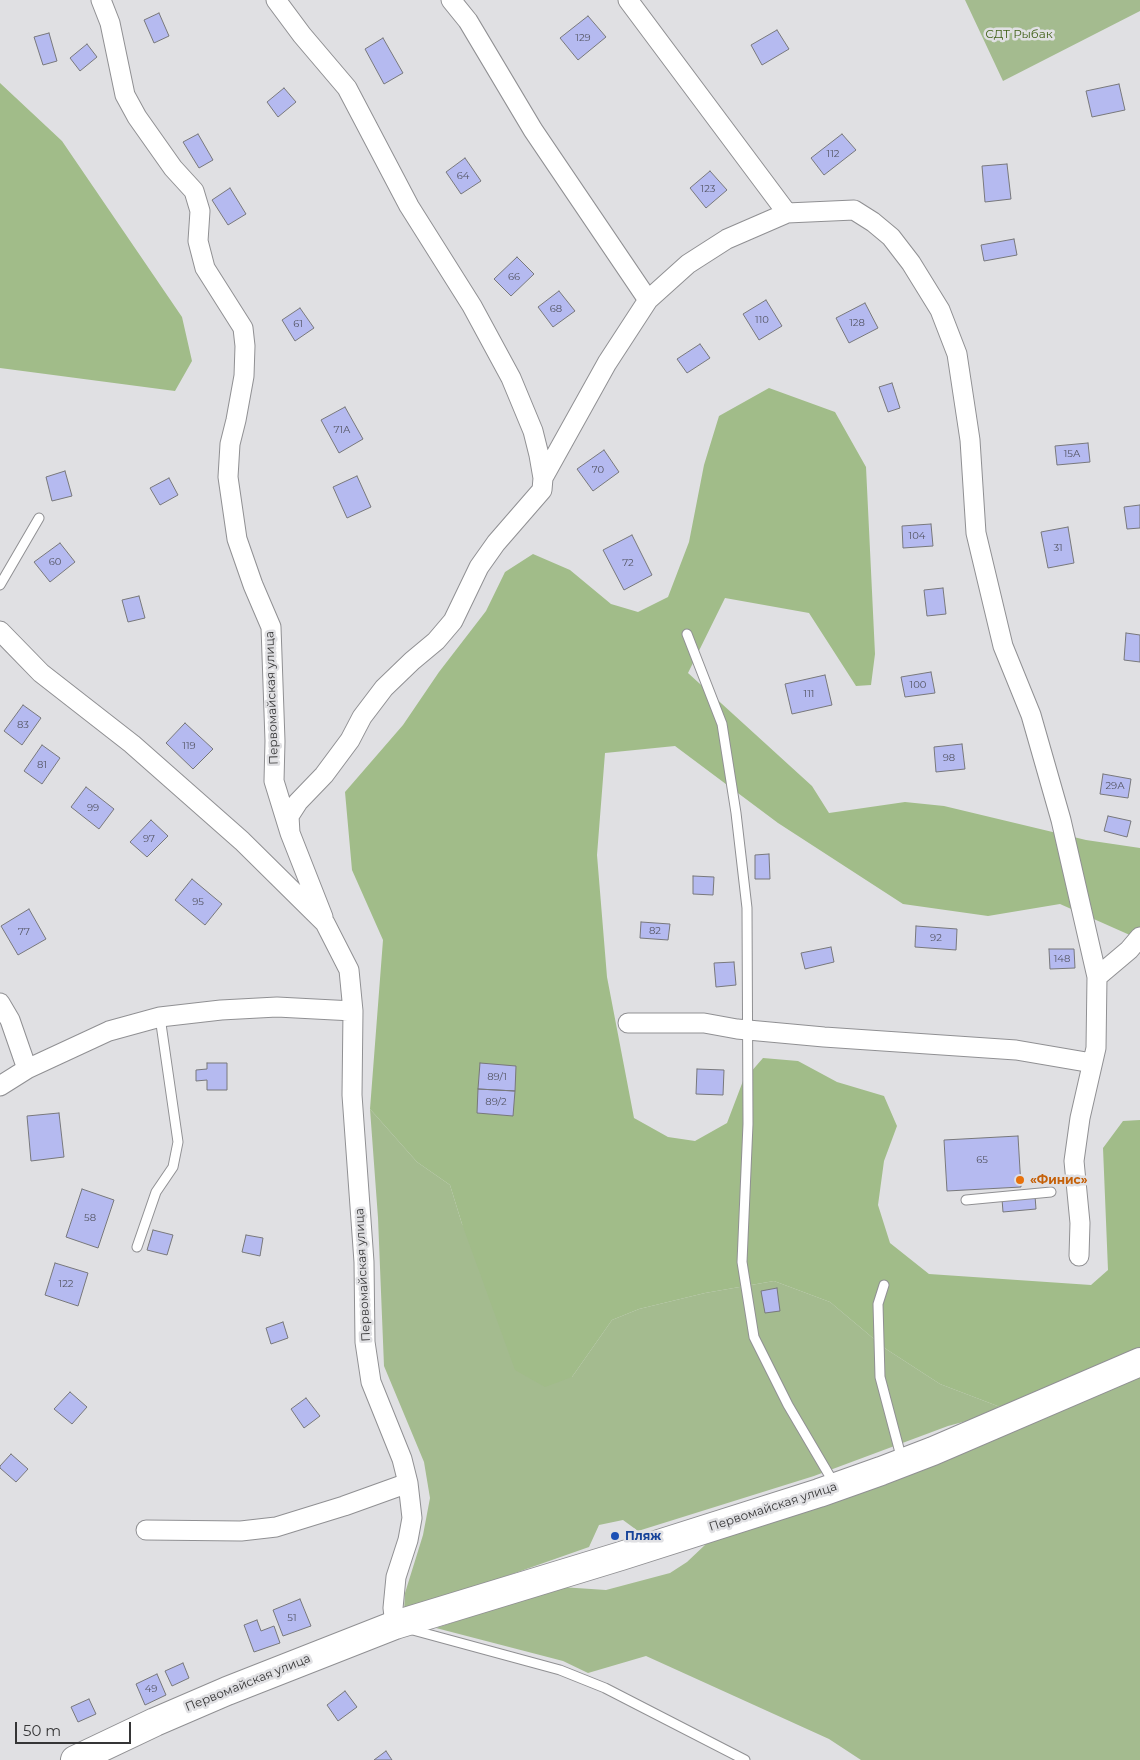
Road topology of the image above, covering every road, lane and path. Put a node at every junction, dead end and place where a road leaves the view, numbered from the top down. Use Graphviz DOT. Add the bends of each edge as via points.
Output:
graph roads {
  1 [pos="101,0"];
  2 [pos="276,0"];
  3 [pos="451,0"];
  4 [pos="628,0"];
  5 [pos="787,213"];
  6 [pos="648,300"];
  7 [pos="543,478"];
  8 [pos="40,518"];
  9 [pos="0,586"];
  10 [pos="0,631"];
  11 [pos="687,634"];
  12 [pos="290,833"];
  13 [pos="325,923"];
  14 [pos="1140,937"];
  15 [pos="1097,977"];
  16 [pos="0,1003"];
  17 [pos="353,1011"];
  18 [pos="160,1017"];
  19 [pos="628,1023"];
  20 [pos="747,1030"];
  21 [pos="1092,1063"];
  22 [pos="27,1069"];
  23 [pos="0,1086"];
  24 [pos="1050,1192"];
  25 [pos="966,1200"];
  26 [pos="137,1247"];
  27 [pos="1079,1256"];
  28 [pos="884,1285"];
  29 [pos="1140,1362"];
  30 [pos="903,1463"];
  31 [pos="408,1483"];
  32 [pos="836,1487"];
  33 [pos="146,1530"];
  34 [pos="395,1625"];
  35 [pos="75,1760"];
  36 [pos="745,1760"];
  1 -- 12 [label="street, Первомайская улица" via="110,24 125,95 173,168 194,191 200,211 198,240 204,268 243,328 246,346 244,376 230,444 228,477 237,539 271,627 274,781"];
  2 -- 7 [label="street" via="347,88 409,206 476,314 511,378 533,430"];
  3 -- 6 [label="street" via="468,21 533,130"];
  4 -- 5 [label="street"];
  5 -- 6 [label="street" via="728,239 688,264"];
  5 -- 15 [label="street" via="854,210 891,237 940,310 957,354 962,383 970,440 976,533 1003,646 1031,715 1055,801"];
  6 -- 7 [label="street" via="607,363"];
  7 -- 12 [label="street" via="542,490 478,567 452,621 436,641 384,688 324,775 298,802 289,816"];
  8 -- 9 [label="lane"];
  10 -- 13 [label="street, Первомайская улица" via="41,673 132,744 242,842"];
  11 -- 20 [label="lane" via="722,724 736,813 747,908"];
  12 -- 13 [label="street, Первомайская улица"];
  13 -- 17 [label="street, Первомайская улица" via="349,970"];
  14 -- 15 [label="street"];
  15 -- 21 [label="street" via="1096,1048"];
  16 -- 22 [label="street" via="10,1020"];
  17 -- 18 [label="street" via="276,1007"];
  17 -- 31 [label="street, Первомайская улица" via="352,1095 364,1262 365,1342 371,1382 402,1459"];
  18 -- 22 [label="street" via="109,1031"];
  18 -- 26 [label="lane" via="178,1142 173,1167 156,1192"];
  19 -- 20 [label="street" via="704,1023"];
  20 -- 21 [label="street" via="1016,1050"];
  20 -- 32 [label="lane" via="748,1124 742,1262 754,1337 788,1405"];
  21 -- 27 [label="street" via="1074,1161 1080,1223"];
  22 -- 23 [label="street"];
  24 -- 25 [label="lane"];
  28 -- 30 [label="lane" via="878,1304 880,1377"];
  29 -- 30 [label="main road, Первомайская улица"];
  30 -- 32 [label="main road, Первомайская улица"];
  31 -- 33 [label="street" via="276,1527 240,1531"];
  31 -- 34 [label="street, Первомайская улица" via="412,1518 396,1577"];
  32 -- 34 [label="main road, Первомайская улица"];
  34 -- 35 [label="main road, Первомайская улица" via="227,1690"];
  34 -- 36 [label="lane" via="560,1670 604,1688"];
}
